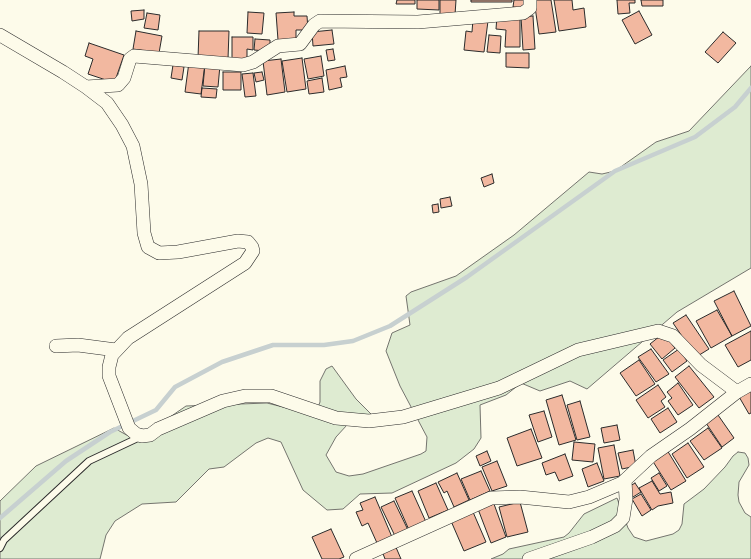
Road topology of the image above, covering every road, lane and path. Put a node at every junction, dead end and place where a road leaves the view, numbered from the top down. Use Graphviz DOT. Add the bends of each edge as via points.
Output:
graph roads {
  1 [pos="530,0"];
  2 [pos="0,36"];
  3 [pos="86,87"];
  4 [pos="56,346"];
  5 [pos="116,350"];
  6 [pos="751,384"];
  7 [pos="737,392"];
  8 [pos="142,436"];
  9 [pos="625,480"];
  10 [pos="0,548"];
  11 [pos="356,559"];
  12 [pos="529,559"];
  1 -- 3 [label="street" via="530,8 523,13 418,22 320,21 300,44 278,46 253,62 243,65 134,56 130,59 124,78 118,85"];
  2 -- 3 [label="street"];
  3 -- 5 [label="street" via="107,103 133,146 141,184 144,233 148,247 159,254 238,241 248,242 253,251 245,263 128,338"];
  4 -- 5 [label="street" via="78,345"];
  5 -- 8 [label="street" via="110,361 109,376 129,428"];
  6 -- 7 [label="street"];
  7 -- 8 [label="street" via="701,365 673,336 658,331 578,350 499,388 403,417 369,421 336,418 271,396 245,396 223,400 150,435"];
  7 -- 9 [label="street" via="651,456"];
  8 -- 10 [label="lane" via="89,461 4,540"];
  9 -- 11 [label="street" via="589,497 569,502 520,497 491,498"];
  9 -- 12 [label="street" via="623,518 615,526 592,538"];
}
